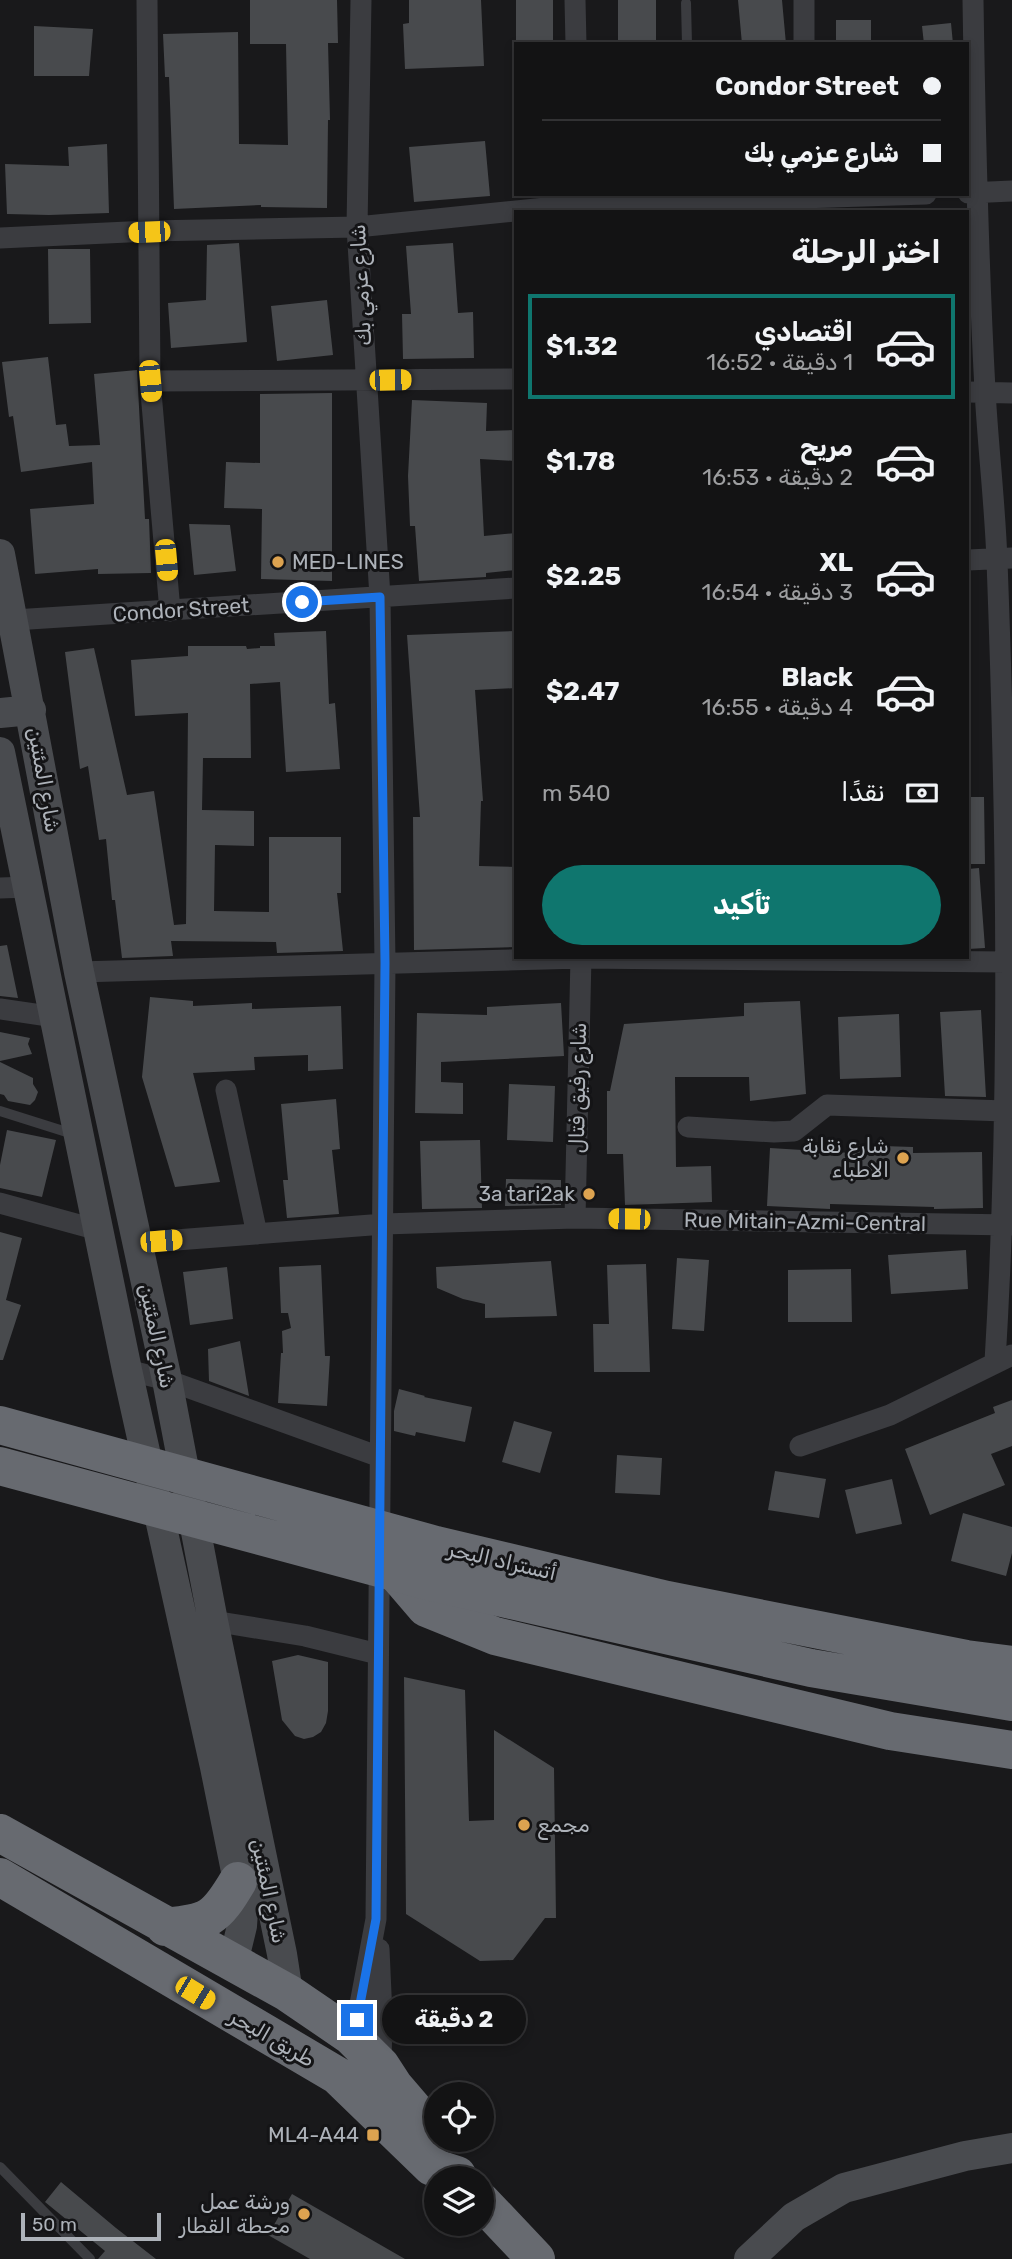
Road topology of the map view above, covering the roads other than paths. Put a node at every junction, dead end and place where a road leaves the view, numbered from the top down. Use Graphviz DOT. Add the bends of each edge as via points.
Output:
graph roads {
  1 [pos="147,0"];
  2 [pos="361,0"];
  3 [pos="575,0"];
  4 [pos="803,0"];
  5 [pos="973,0"];
  6 [pos="686,2"];
  7 [pos="576,42"];
  8 [pos="687,42"];
  9 [pos="804,42"];
  10 [pos="1012,191"];
  11 [pos="972,193"];
  12 [pos="892,196"];
  13 [pos="808,201"];
  14 [pos="575,204"];
  15 [pos="520,210"];
  16 [pos="514,211"];
  17 [pos="357,228"];
  18 [pos="149,232"];
  19 [pos="0,238"];
  20 [pos="514,379"];
  21 [pos="365,380"];
  22 [pos="150,381"];
  23 [pos="976,392"];
  24 [pos="1012,393"];
  25 [pos="0,554"];
  26 [pos="1004,558"];
  27 [pos="969,560"];
  28 [pos="514,588"];
  29 [pos="380,597"];
  30 [pos="170,611"];
  31 [pos="14,620"];
  32 [pos="31,710"];
  33 [pos="0,713"];
  34 [pos="0,753"];
  35 [pos="14,887"];
  36 [pos="516,959"];
  37 [pos="581,959"];
  38 [pos="868,959"];
  39 [pos="1006,962"];
  40 [pos="385,963"];
  41 [pos="79,972"];
  42 [pos="0,1009"];
  43 [pos="55,1017"];
  44 [pos="226,1090"];
  45 [pos="0,1111"];
  46 [pos="1005,1111"];
  47 [pos="688,1127"];
  48 [pos="79,1136"];
  49 [pos="0,1203"];
  50 [pos="576,1218"];
  51 [pos="384,1224"];
  52 [pos="1008,1225"];
  53 [pos="98,1230"];
  54 [pos="257,1234"];
  55 [pos="137,1243"];
  56 [pos="1004,1359"];
  57 [pos="127,1370"];
  58 [pos="167,1380"];
  59 [pos="0,1425"];
  60 [pos="800,1446"];
  61 [pos="380,1457"];
  62 [pos="0,1466"];
  63 [pos="397,1573"];
  64 [pos="213,1621"];
  65 [pos="378,1654"];
  66 [pos="1012,1665"];
  67 [pos="1012,1702"];
  68 [pos="1012,1750"];
  69 [pos="0,1833"];
  70 [pos="0,1877"];
  71 [pos="238,1881"];
  72 [pos="376,1919"];
  73 [pos="165,1927"];
  74 [pos="233,1962"];
  75 [pos="288,1993"];
  76 [pos="217,2006"];
  77 [pos="366,2051"];
  78 [pos="338,2076"];
  79 [pos="424,2121"];
  80 [pos="1012,2148"];
  81 [pos="431,2166"];
  82 [pos="0,2168"];
  83 [pos="494,2215"];
  84 [pos="90,2259"];
  85 [pos="536,2259"];
  86 [pos="749,2259"];
  1 -- 18 [label="street"];
  2 -- 17 [label="street, شارع عزمي بك"];
  3 -- 7 [label="street"];
  4 -- 9 [label="street"];
  5 -- 11 [label="street"];
  6 -- 8 [label="lane"];
  10 -- 11 [label="street"];
  11 -- 23 [label="street"];
  12 -- 13 [label="street"];
  13 -- 14 [label="street"];
  14 -- 15 [label="street"];
  16 -- 17 [label="street"];
  17 -- 18 [label="street"];
  17 -- 21 [label="street, شارع عزمي بك"];
  18 -- 19 [label="street"];
  18 -- 22 [label="street"];
  20 -- 21 [label="street"];
  21 -- 22 [label="street"];
  21 -- 29 [label="street, شارع عزمي بك"];
  22 -- 30 [label="street"];
  23 -- 24 [label="street"];
  23 -- 26 [label="street"];
  25 -- 31 [label="street, شارع المئتين"];
  26 -- 27 [label="street"];
  26 -- 39 [label="street"];
  28 -- 29 [label="street, Condor Street"];
  29 -- 30 [label="street, Condor Street"];
  29 -- 40 [label="street, شارع عزمي بك"];
  30 -- 31 [label="street, Condor Street"];
  31 -- 32 [label="street, شارع المئتين"];
  32 -- 33 [label="street"];
  32 -- 41 [label="street, شارع المئتين"];
  34 -- 35 [label="street, شارع المئتين"];
  35 -- 43 [label="street, شارع المئتين"];
  36 -- 40 [label="street"];
  37 -- 50 [label="street, شارع رفيق فتال"];
  38 -- 39 [label="street"];
  39 -- 46 [label="street"];
  40 -- 41 [label="street"];
  40 -- 51 [label="street, شارع عزمي بك"];
  41 -- 55 [label="street, شارع المئتين"];
  42 -- 43 [label="street"];
  43 -- 48 [label="street, شارع المئتين"];
  44 -- 54 [label="street"];
  45 -- 48 [label="lane"];
  46 -- 47 [label="street" via="827,1105 793,1131"];
  46 -- 52 [label="street"];
  48 -- 53 [label="street, شارع المئتين"];
  49 -- 53 [label="street"];
  50 -- 51 [label="street, Rue Mitain-Azmi-Central"];
  50 -- 52 [label="street, Rue Mitain-Azmi-Central"];
  51 -- 54 [label="street, Rue Mitain-Azmi-Central"];
  51 -- 61 [label="street, شارع عزمي بك"];
  52 -- 56 [label="street"];
  53 -- 57 [label="street, شارع المئتين"];
  54 -- 55 [label="street, Rue Mitain-Azmi-Central"];
  55 -- 58 [label="street, شارع المئتين"];
  56 -- 60 [label="street" via="923,1401"];
  57 -- 58 [label="street"];
  57 -- 71 [label="street, شارع المئتين"];
  58 -- 61 [label="street"];
  58 -- 64 [label="street, شارع المئتين"];
  59 -- 66 [label="highway, أتستراد البحر, bridge" via="436,1545 667,1601"];
  61 -- 65 [label="street, شارع عزمي بك"];
  62 -- 63 [label="highway, أتستراد البحر, bridge"];
  63 -- 67 [label="highway, أتستراد البحر, bridge" via="811,1668"];
  63 -- 68 [label="highway" via="426,1608 495,1636 890,1731"];
  64 -- 65 [label="street"];
  64 -- 75 [label="street, شارع المئتين"];
  65 -- 72 [label="street, شارع عزمي بك"];
  69 -- 73 [label="highway, طريق البحر"];
  70 -- 76 [label="highway, طريق البحر"];
  71 -- 73 [label="highway" via="210,1919"];
  71 -- 74 [label="street, شارع المئتين" via="243,1911"];
  72 -- 77 [label="street, شارع عزمي بك" via="357,2020"];
  72 -- 77 [label="street" via="382,2016"];
  73 -- 74 [label="highway, طريق البحر"];
  74 -- 75 [label="highway, طريق البحر"];
  74 -- 76 [label="highway"];
  75 -- 77 [label="highway, طريق البحر"];
  76 -- 78 [label="highway, طريق البحر"];
  77 -- 78 [label="highway"];
  77 -- 79 [label="highway, طريق البحر"];
  78 -- 81 [label="highway, طريق البحر"];
  80 -- 86 [label="street" via="844,2188 794,2217"];
  82 -- 84 [label="lane"];
  83 -- 85 [label="highway, طريق البحر"];
}
